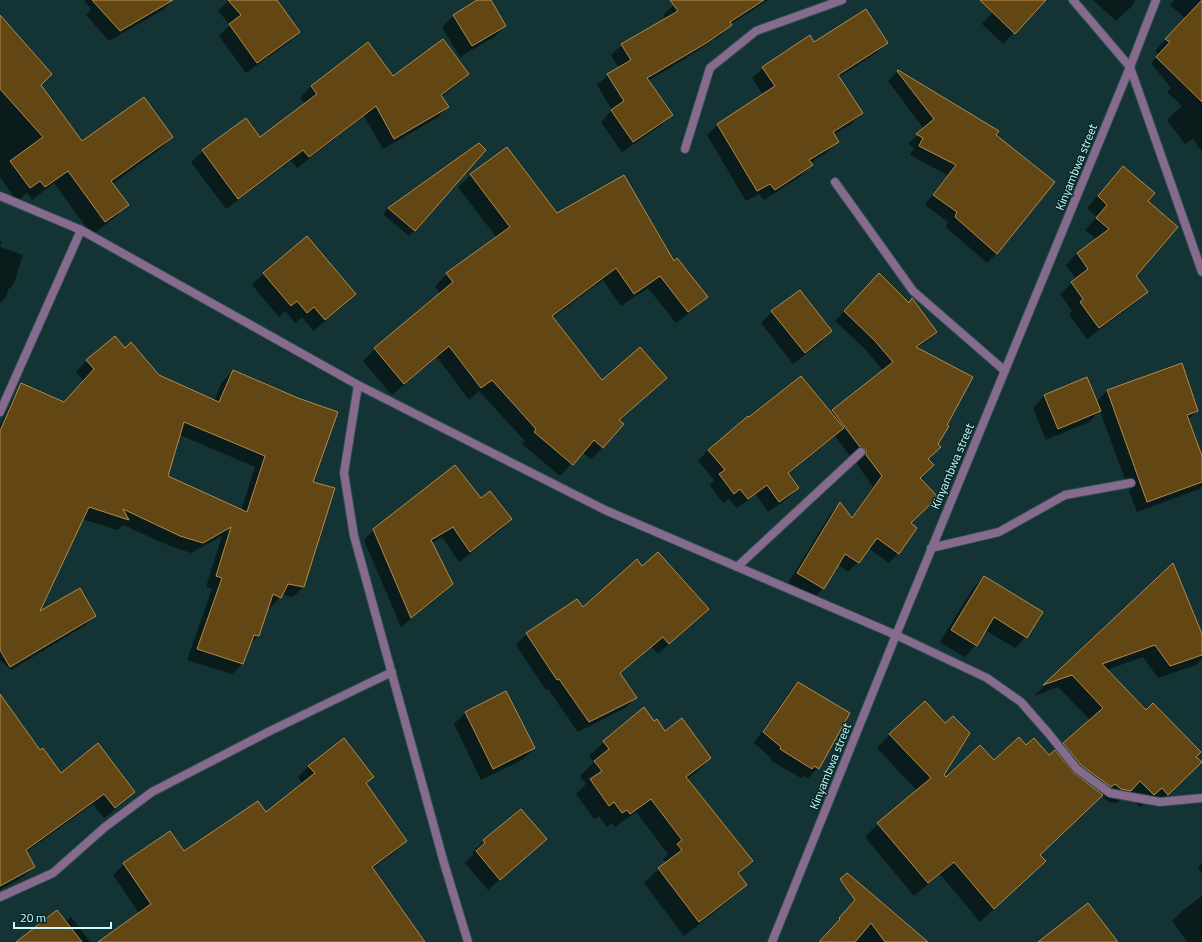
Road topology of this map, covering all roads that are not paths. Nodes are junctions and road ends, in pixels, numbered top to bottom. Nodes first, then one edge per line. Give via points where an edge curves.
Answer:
1 (842, 0) edge
2 (1073, 0) edge
3 (1156, 0) edge
4 (1130, 67) junction
5 (685, 149) dead end
6 (835, 182) dead end
7 (0, 196) edge
8 (81, 230) junction
9 (1202, 272) edge
10 (1005, 371) junction
11 (358, 385) junction
12 (0, 412) edge
13 (861, 452) dead end
14 (1131, 483) dead end
15 (931, 548) junction
16 (737, 567) junction
17 (896, 635) junction
18 (392, 672) junction
19 (1202, 798) edge
20 (0, 897) edge
21 (468, 942) edge
22 (772, 942) edge

1 - 5 street via 756,31 710,68
2 - 4 street
3 - 4 street, Kinyambwa street
4 - 9 street
4 - 10 street, Kinyambwa street
6 - 10 street via 913,291
7 - 8 street
8 - 11 street
8 - 12 street
10 - 15 street, Kinyambwa street
11 - 16 street via 605,510
11 - 18 street via 344,473 354,536
13 - 16 street
14 - 15 street via 1066,495 999,532
15 - 17 street, Kinyambwa street
16 - 17 street
17 - 19 street via 986,678 1021,702 1077,769 1110,793 1160,802
17 - 22 street, Kinyambwa street
18 - 20 street via 152,792 105,827 53,873
18 - 21 street

